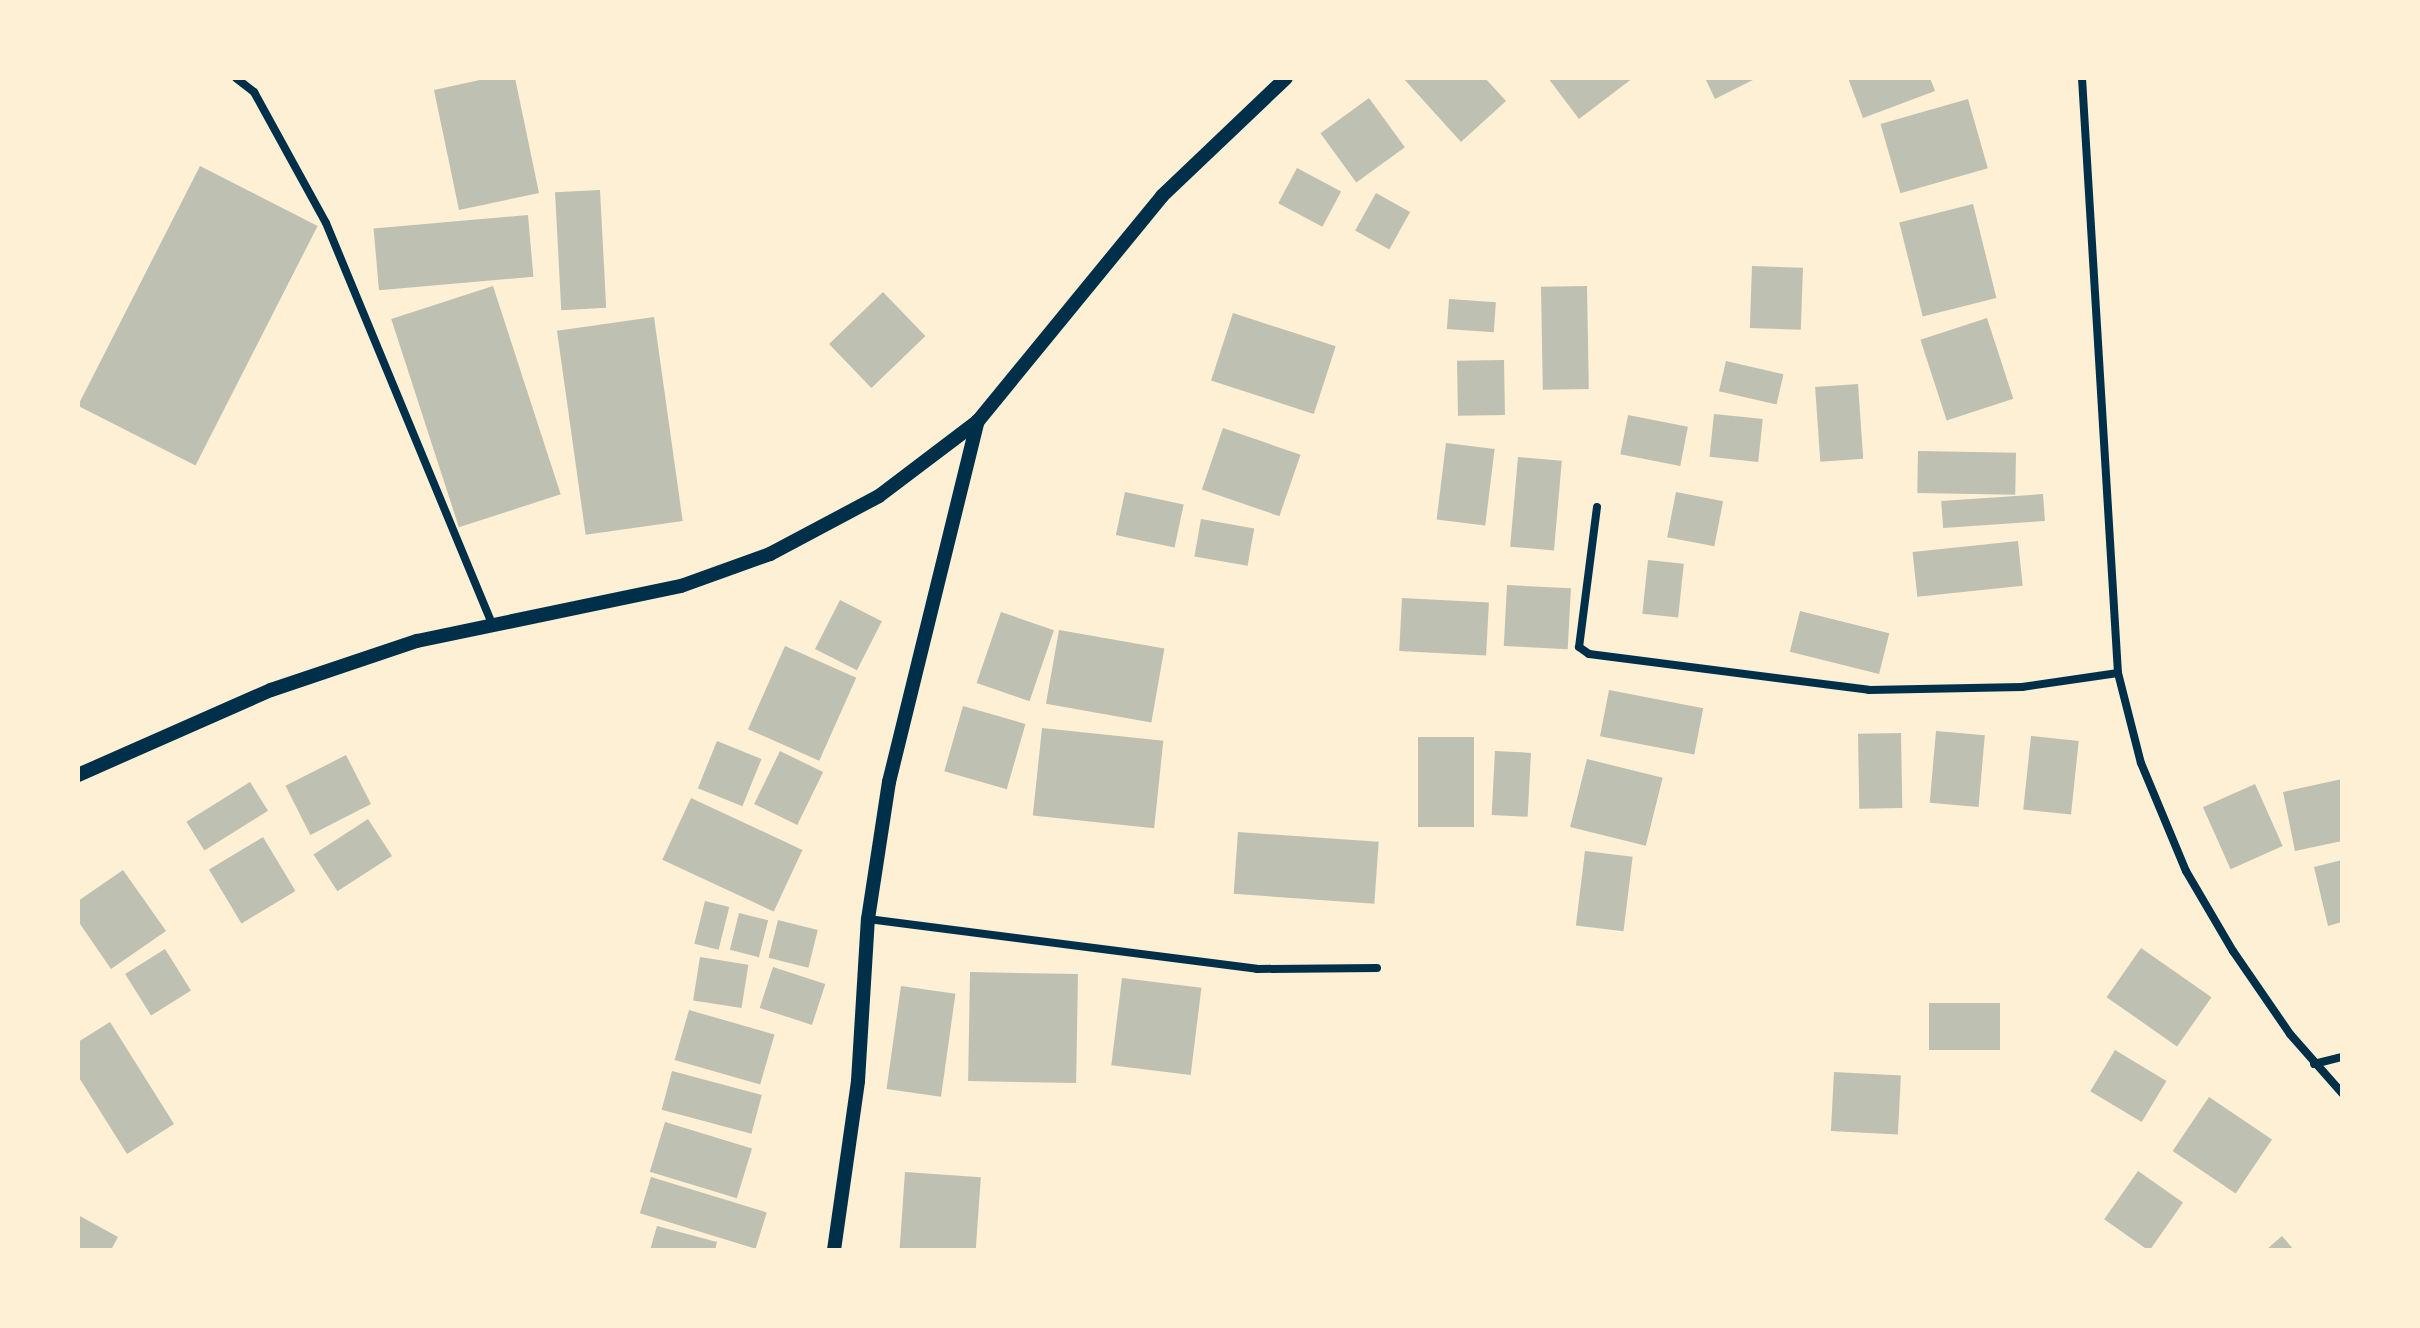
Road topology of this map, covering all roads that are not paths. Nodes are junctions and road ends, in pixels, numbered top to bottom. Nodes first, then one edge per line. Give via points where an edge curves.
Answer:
1 (236, 78) edge
2 (1286, 78) edge
3 (2082, 78) edge
4 (978, 421) junction
5 (1597, 507) dead end
6 (493, 626) junction
7 (2118, 673) junction
8 (78, 775) edge
9 (868, 919) junction
10 (1377, 968) dead end
11 (2342, 1057) edge
12 (2314, 1064) junction
13 (2342, 1093) edge
14 (834, 1250) edge

1 - 6 street via 254,92 326,223 477,575
2 - 4 street via 1162,196
3 - 7 street
4 - 6 street via 879,496 770,554 681,586
4 - 9 street via 889,782
5 - 7 street via 1579,647 1589,654 1869,690 2022,687
6 - 8 street via 417,641 271,690
7 - 12 street via 2141,763 2186,871 2233,951
9 - 10 street via 1257,969
9 - 14 street via 858,1081
11 - 12 street
12 - 13 street

